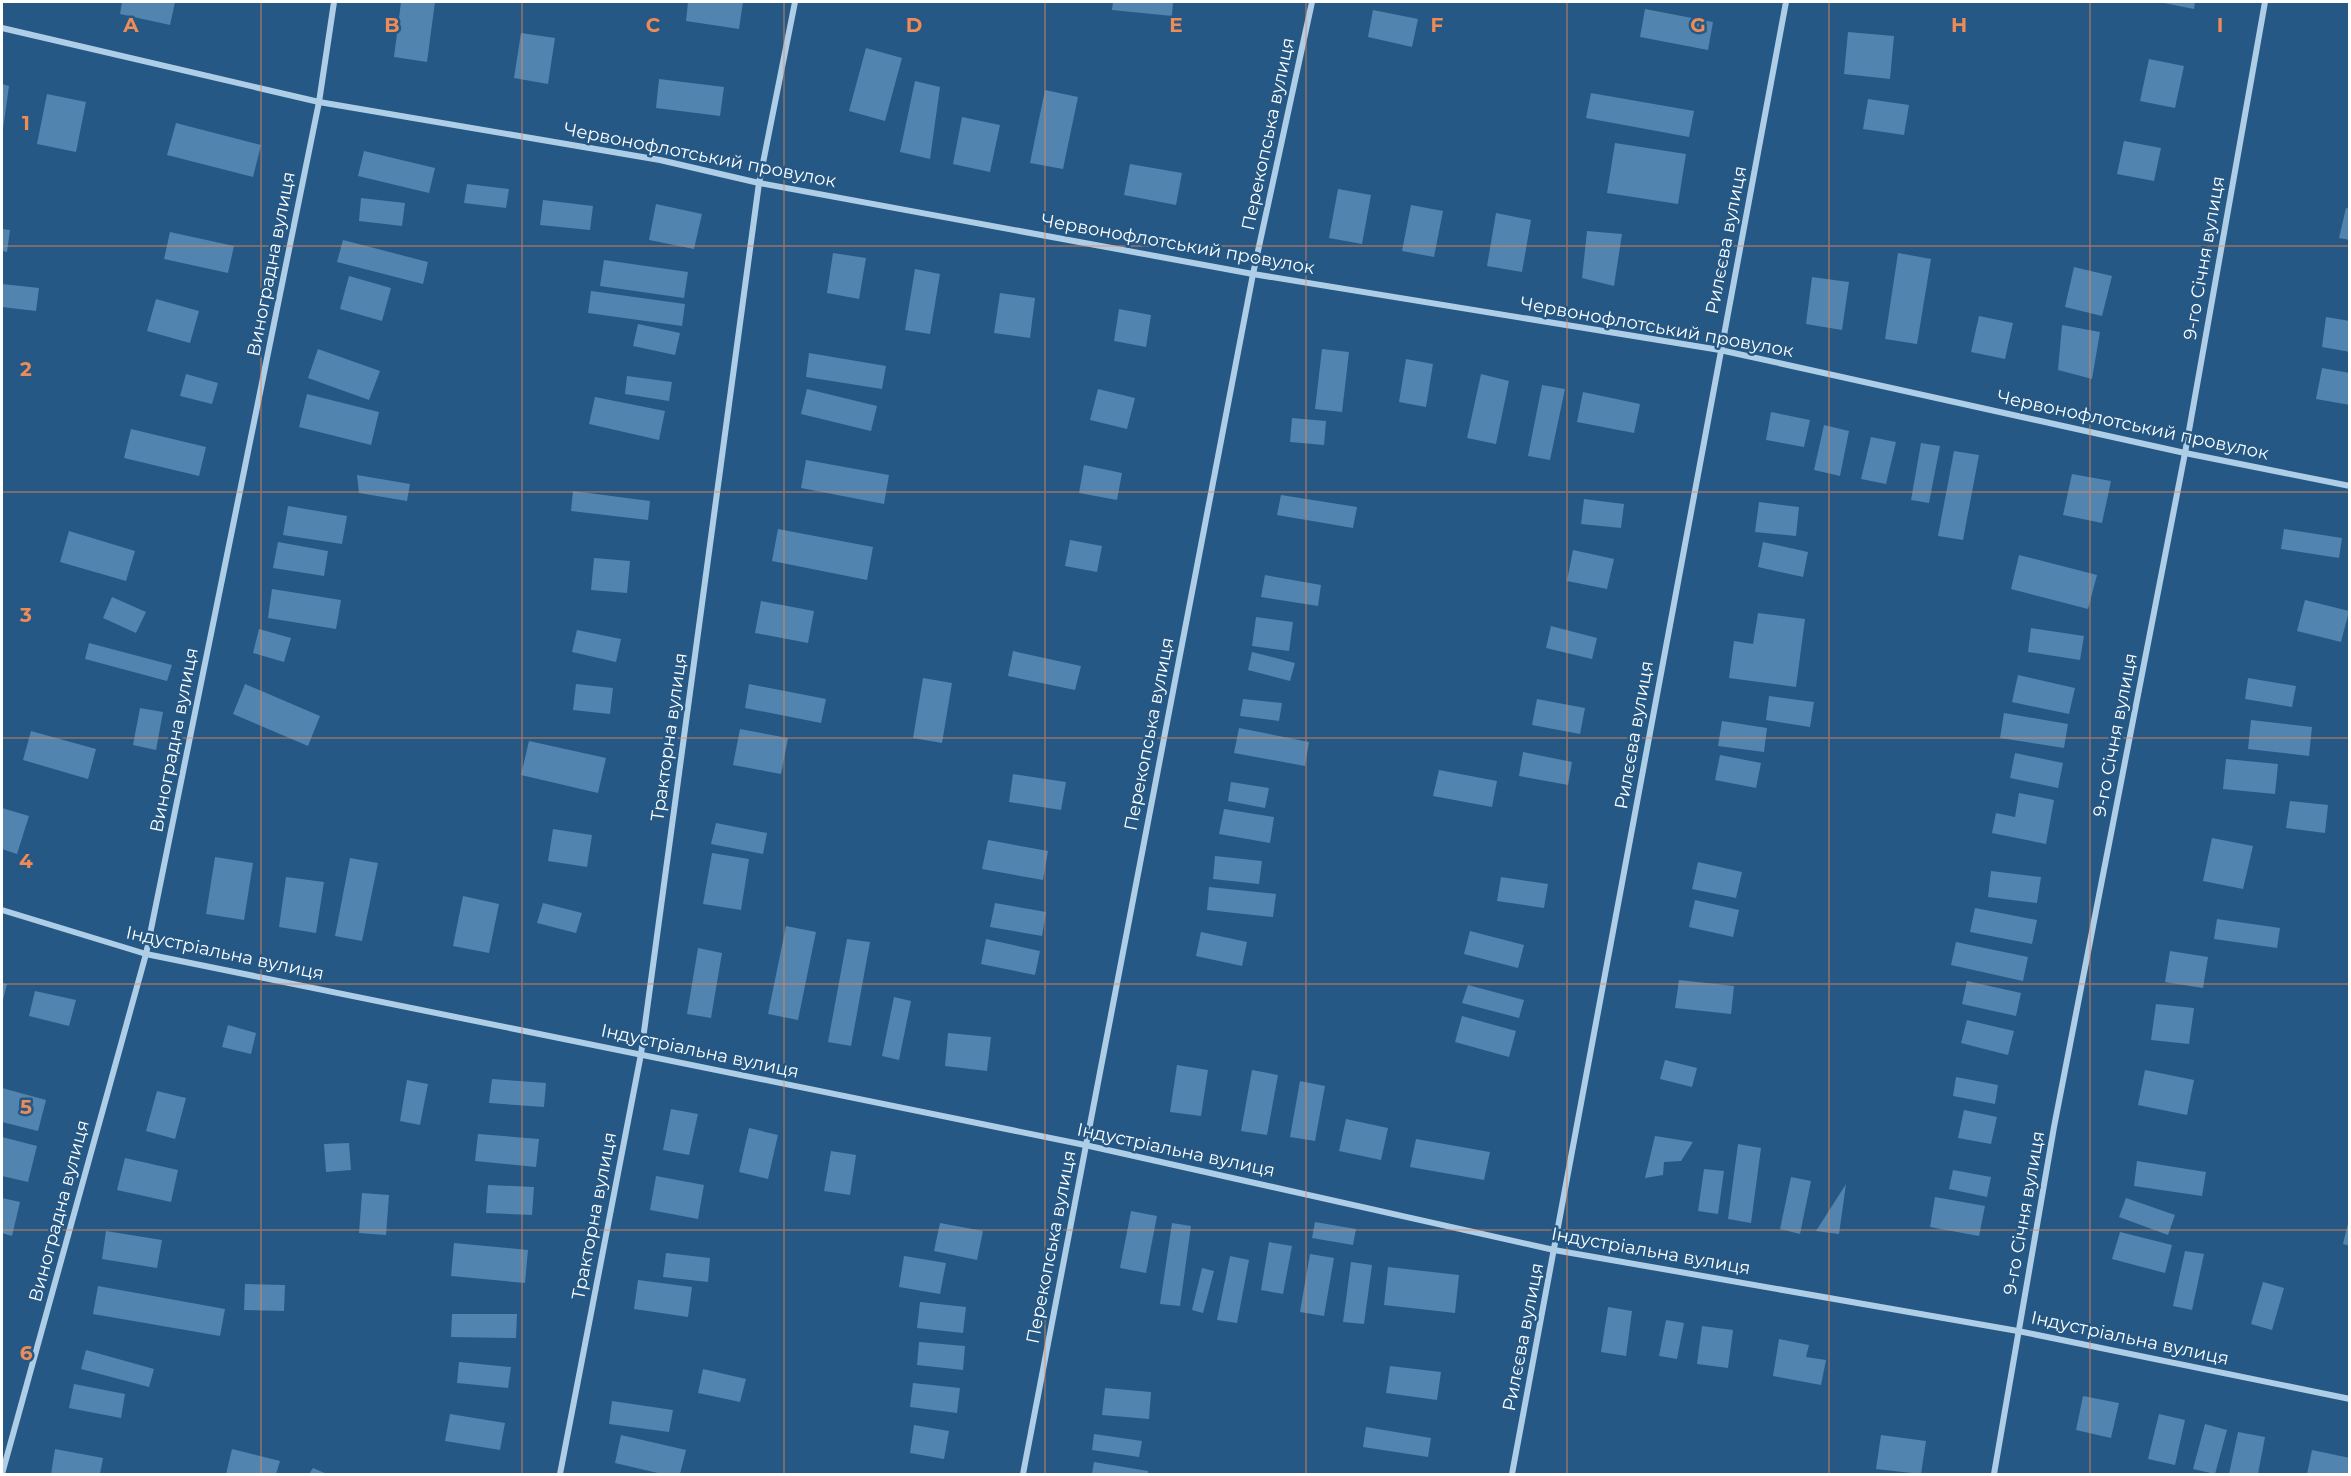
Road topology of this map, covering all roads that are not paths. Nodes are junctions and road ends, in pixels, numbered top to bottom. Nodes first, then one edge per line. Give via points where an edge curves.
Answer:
1 (334, 2) edge
2 (795, 2) edge
3 (1312, 2) edge
4 (1786, 2) edge
5 (2265, 2) edge
6 (2, 28) edge
7 (319, 102) junction
8 (759, 183) junction
9 (1253, 274) junction
10 (1720, 350) junction
11 (2185, 453) junction
12 (2349, 486) edge
13 (2, 910) edge
14 (146, 954) junction
15 (641, 1054) junction
16 (1086, 1145) junction
17 (1554, 1250) junction
18 (2018, 1331) junction
19 (2349, 1398) edge
20 (2, 1474) edge
21 (560, 1474) edge
22 (1023, 1474) edge
23 (1512, 1474) edge
24 (1994, 1474) edge

1 - 7 street, Виноградна вулиця
2 - 8 street, Тракторна вулиця
3 - 9 street, Перекопська вулиця
4 - 10 street, Рилєєва вулиця
5 - 11 street, 9-го Січня вулиця
6 - 7 street, Червонофлотський провулок
7 - 8 street, Червонофлотський провулок via 660,160
7 - 14 street, Виноградна вулиця
8 - 9 street, Червонофлотський провулок
8 - 15 street, Тракторна вулиця
9 - 10 street, Червонофлотський провулок
9 - 16 street, Перекопська вулиця
10 - 11 street, Червонофлотський провулок
10 - 17 street, Рилєєва вулиця
11 - 12 street, Червонофлотський провулок
11 - 18 street, 9-го Січня вулиця
13 - 14 street, Індустріальна вулиця
14 - 15 street, Індустріальна вулиця
14 - 20 street, Виноградна вулиця
15 - 16 street, Індустріальна вулиця
15 - 21 street, Тракторна вулиця
16 - 17 street, Індустріальна вулиця
16 - 22 street, Перекопська вулиця
17 - 18 street, Індустріальна вулиця
17 - 23 street, Рилєєва вулиця
18 - 19 street, Індустріальна вулиця
18 - 24 street, 9-го Січня вулиця

